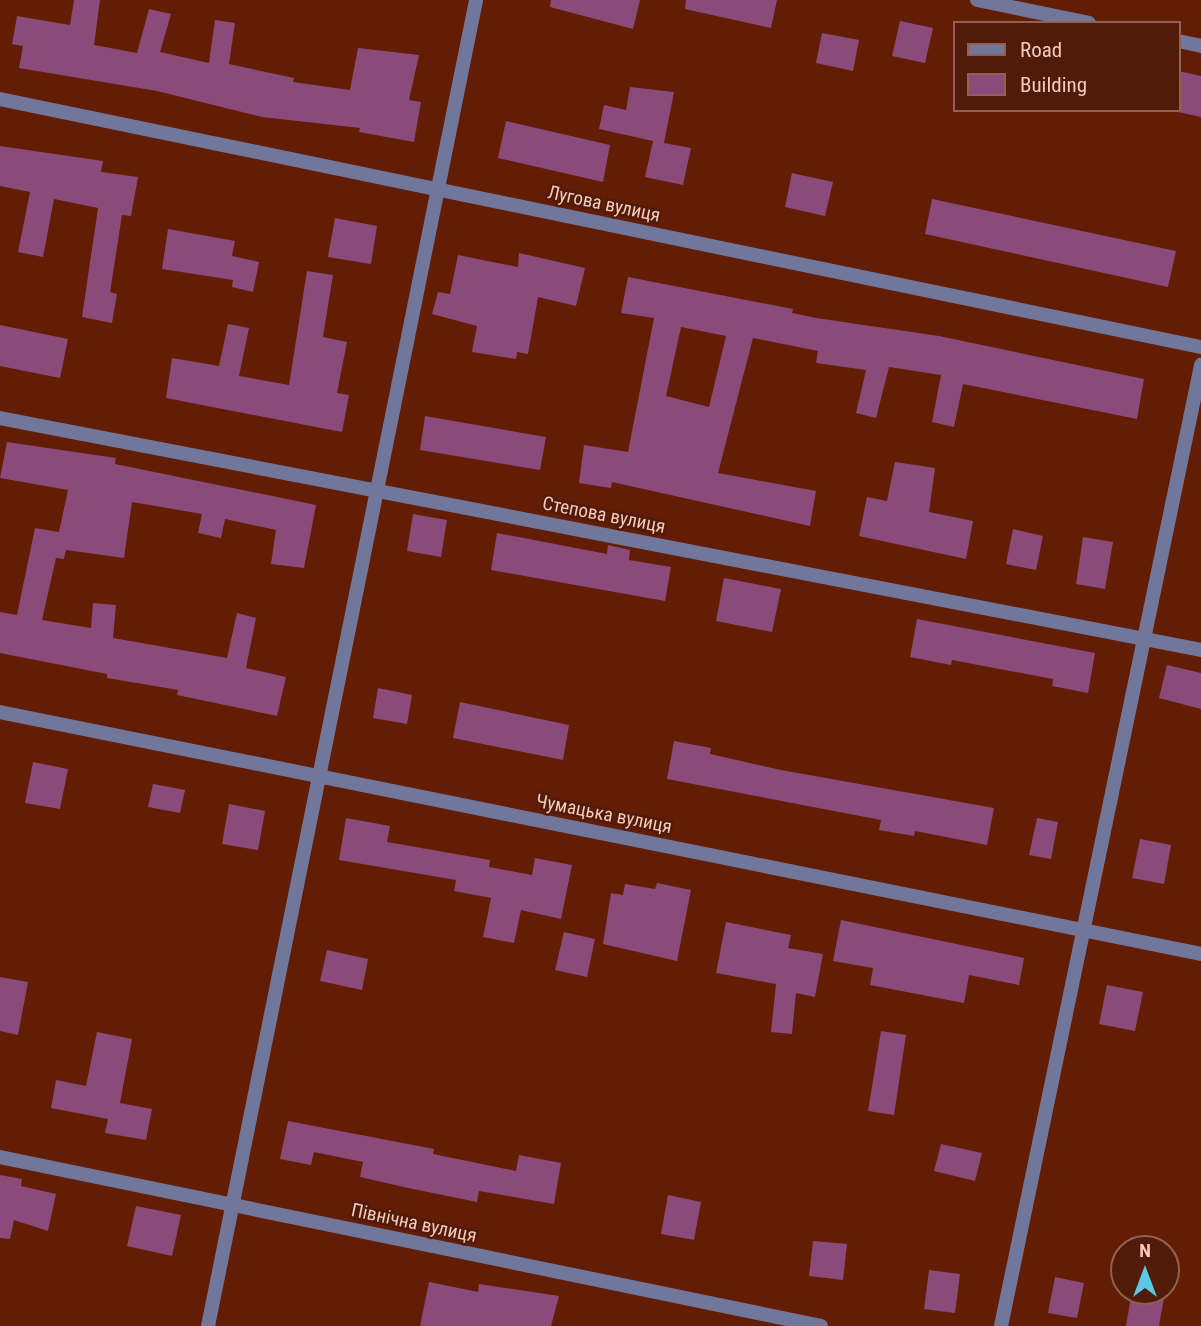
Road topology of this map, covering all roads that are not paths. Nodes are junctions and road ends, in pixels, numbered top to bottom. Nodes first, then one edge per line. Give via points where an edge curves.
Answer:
1 (476, 0) edge
2 (978, 0) edge
3 (1079, 21) edge
4 (1180, 41) edge
5 (1201, 46) edge
6 (0, 99) edge
7 (438, 189) junction
8 (1201, 347) edge
9 (1201, 365) edge
10 (0, 418) edge
11 (377, 491) junction
12 (1144, 639) junction
13 (1201, 650) edge
14 (0, 712) edge
15 (319, 776) junction
16 (1083, 930) junction
17 (1201, 954) edge
18 (0, 1157) edge
19 (232, 1205) junction
20 (208, 1326) edge
21 (821, 1326) edge
22 (1000, 1326) edge

1 - 7 street
2 - 3 street
4 - 5 street
6 - 7 street, Лугова вулиця
7 - 8 street, Лугова вулиця
7 - 11 street
9 - 12 street
10 - 11 street, Степова вулиця
11 - 12 street, Степова вулиця
11 - 15 street
12 - 13 street, Степова вулиця
12 - 16 street
14 - 15 street, Чумацька вулиця
15 - 16 street, Чумацька вулиця
15 - 19 street
16 - 17 street, Чумацька вулиця
16 - 22 street
18 - 19 street, Північна вулиця
19 - 20 street
19 - 21 street, Північна вулиця

